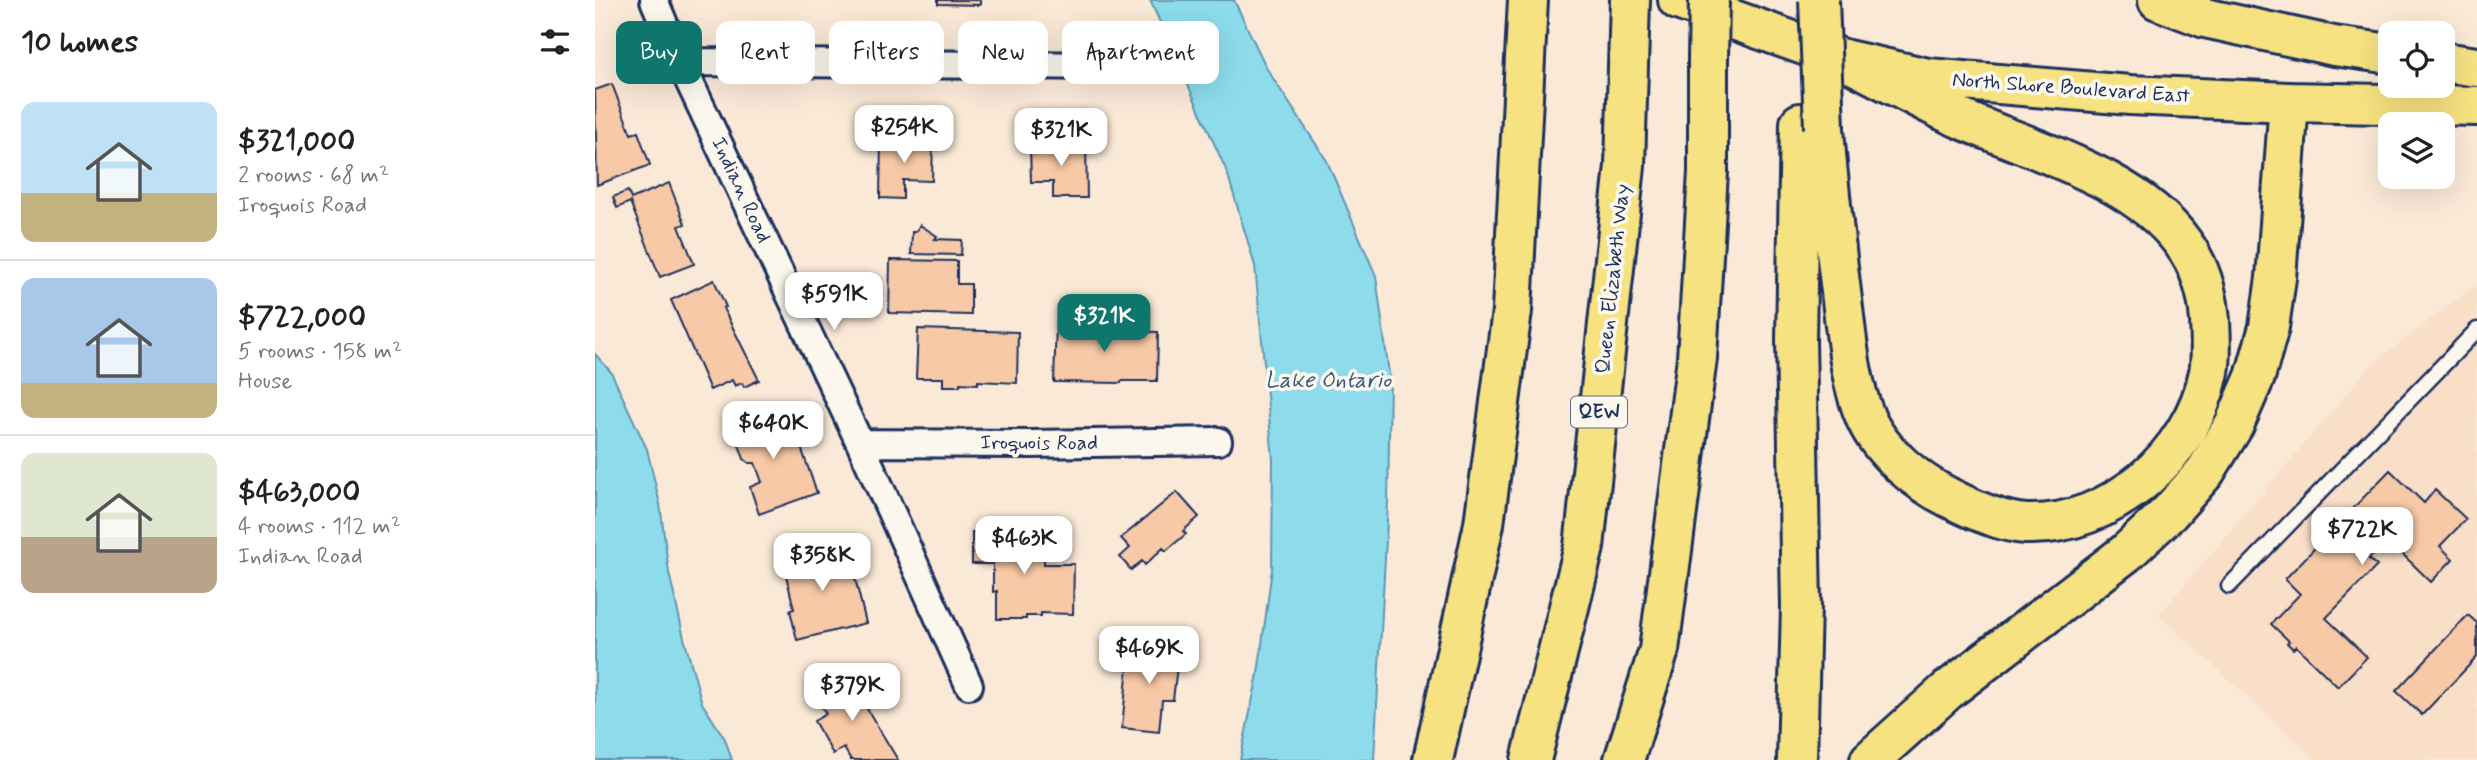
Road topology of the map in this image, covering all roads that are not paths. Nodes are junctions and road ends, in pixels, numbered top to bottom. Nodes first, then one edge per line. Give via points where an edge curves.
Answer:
1 (654, 0) edge
2 (1630, 0) edge
3 (1678, 0) edge
4 (1709, 0) edge
5 (1802, 0) edge
6 (1819, 0) edge
7 (2158, 0) edge
8 (1527, 16) edge
9 (663, 21) edge
10 (2378, 52) edge
11 (1843, 59) junction
12 (702, 62) edge
13 (2455, 64) edge
14 (1062, 66) edge
15 (2477, 67) edge
16 (690, 84) edge
17 (2288, 102) junction
18 (2477, 106) edge
19 (1812, 125) junction
20 (2477, 330) edge
21 (1218, 441) dead end
22 (860, 443) junction
23 (2229, 586) dead end
24 (969, 685) dead end
25 (1433, 760) edge
26 (1531, 760) edge
27 (1623, 760) edge
28 (1797, 760) edge
29 (1870, 760) edge

1 - 9 street, Indian Road
2 - 26 main road, Queen Elizabeth Way / QEW via 1625,166 1584,547
3 - 11 main road, North Shore Boulevard East
4 - 27 main road, bridge via 1708,172 1697,358 1660,650
5 - 19 main road
6 - 19 main road, bridge
7 - 10 main road via 2205,18
8 - 25 main road via 1511,311 1488,498
11 - 17 main road, North Shore Boulevard East via 1928,78 2130,95
11 - 19 main road via 1957,116 2119,187 2160,218 2183,243 2201,274 2209,307 2209,373 2182,437 2159,465 2108,505 2066,520 2025,524 1952,500 1923,484 1898,460 1866,419 1851,367 1828,188
12 - 14 street
13 - 15 main road
16 - 22 street, Indian Road
17 - 18 main road, North Shore Boulevard East
17 - 29 main road via 2269,327 2255,377 2205,472 2126,553 1948,691
19 - 28 main road via 1796,353 1801,606
20 - 23 lane
21 - 22 street, Iroquois Road
22 - 24 street, Indian Road

